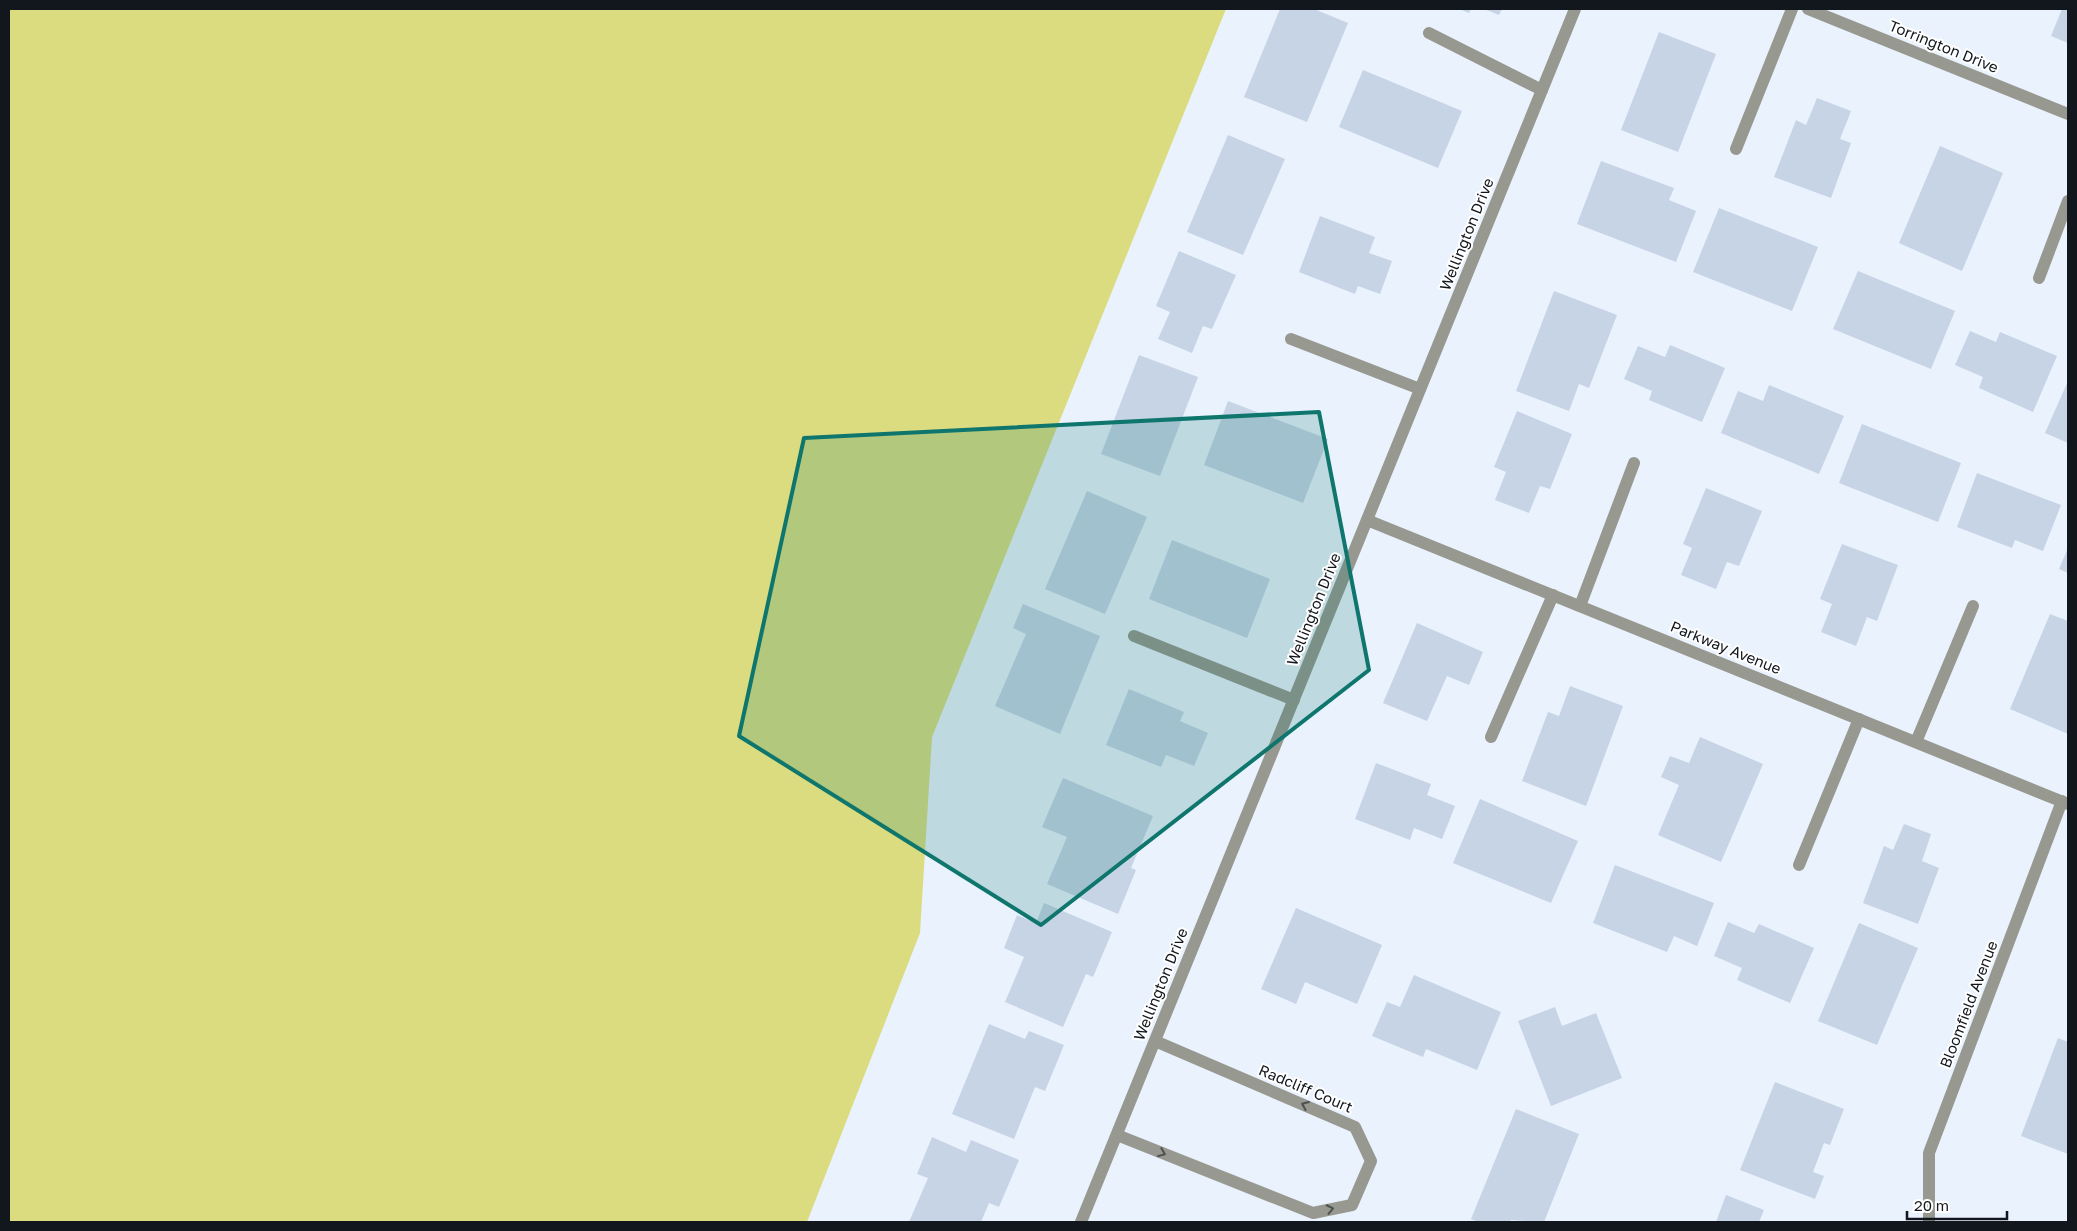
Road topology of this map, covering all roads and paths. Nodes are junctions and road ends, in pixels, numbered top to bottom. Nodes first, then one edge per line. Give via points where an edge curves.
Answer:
1 (1575, 9) edge
2 (1792, 9) edge
3 (1814, 10) edge
4 (1429, 33) dead end
5 (1542, 90) junction
6 (2068, 114) edge
7 (1736, 149) dead end
8 (2068, 201) edge
9 (2039, 278) dead end
10 (1291, 339) dead end
11 (1420, 389) junction
12 (1634, 463) dead end
13 (1367, 520) junction
14 (1552, 595) junction
15 (1580, 606) junction
16 (1973, 606) dead end
17 (1134, 636) dead end
18 (1294, 700) junction
19 (1859, 719) junction
20 (1491, 737) dead end
21 (1916, 742) junction
22 (2065, 802) edge
23 (1799, 865) dead end
24 (1155, 1041) junction
25 (1117, 1135) junction
26 (1081, 1222) edge
27 (1929, 1222) edge

1 - 5 street, Wellington Drive
2 - 7 street
3 - 6 street, Torrington Drive
4 - 5 street
5 - 11 street, Wellington Drive
8 - 9 street
10 - 11 street
11 - 13 street, Wellington Drive
12 - 15 street
13 - 14 street, Parkway Avenue
13 - 18 street, Wellington Drive
14 - 15 street, Parkway Avenue
14 - 20 street
15 - 19 street, Parkway Avenue
16 - 21 street
17 - 18 street
18 - 24 street, Wellington Drive
19 - 21 street, Parkway Avenue
19 - 23 street
21 - 22 street, Parkway Avenue
22 - 27 street, Bloomfield Avenue via 1929,1153
24 - 25 street, Wellington Drive
25 -> 24 street, Radcliff Court via 1313,1213 1352,1205 1372,1161 1355,1127
25 - 26 street, Wellington Drive

